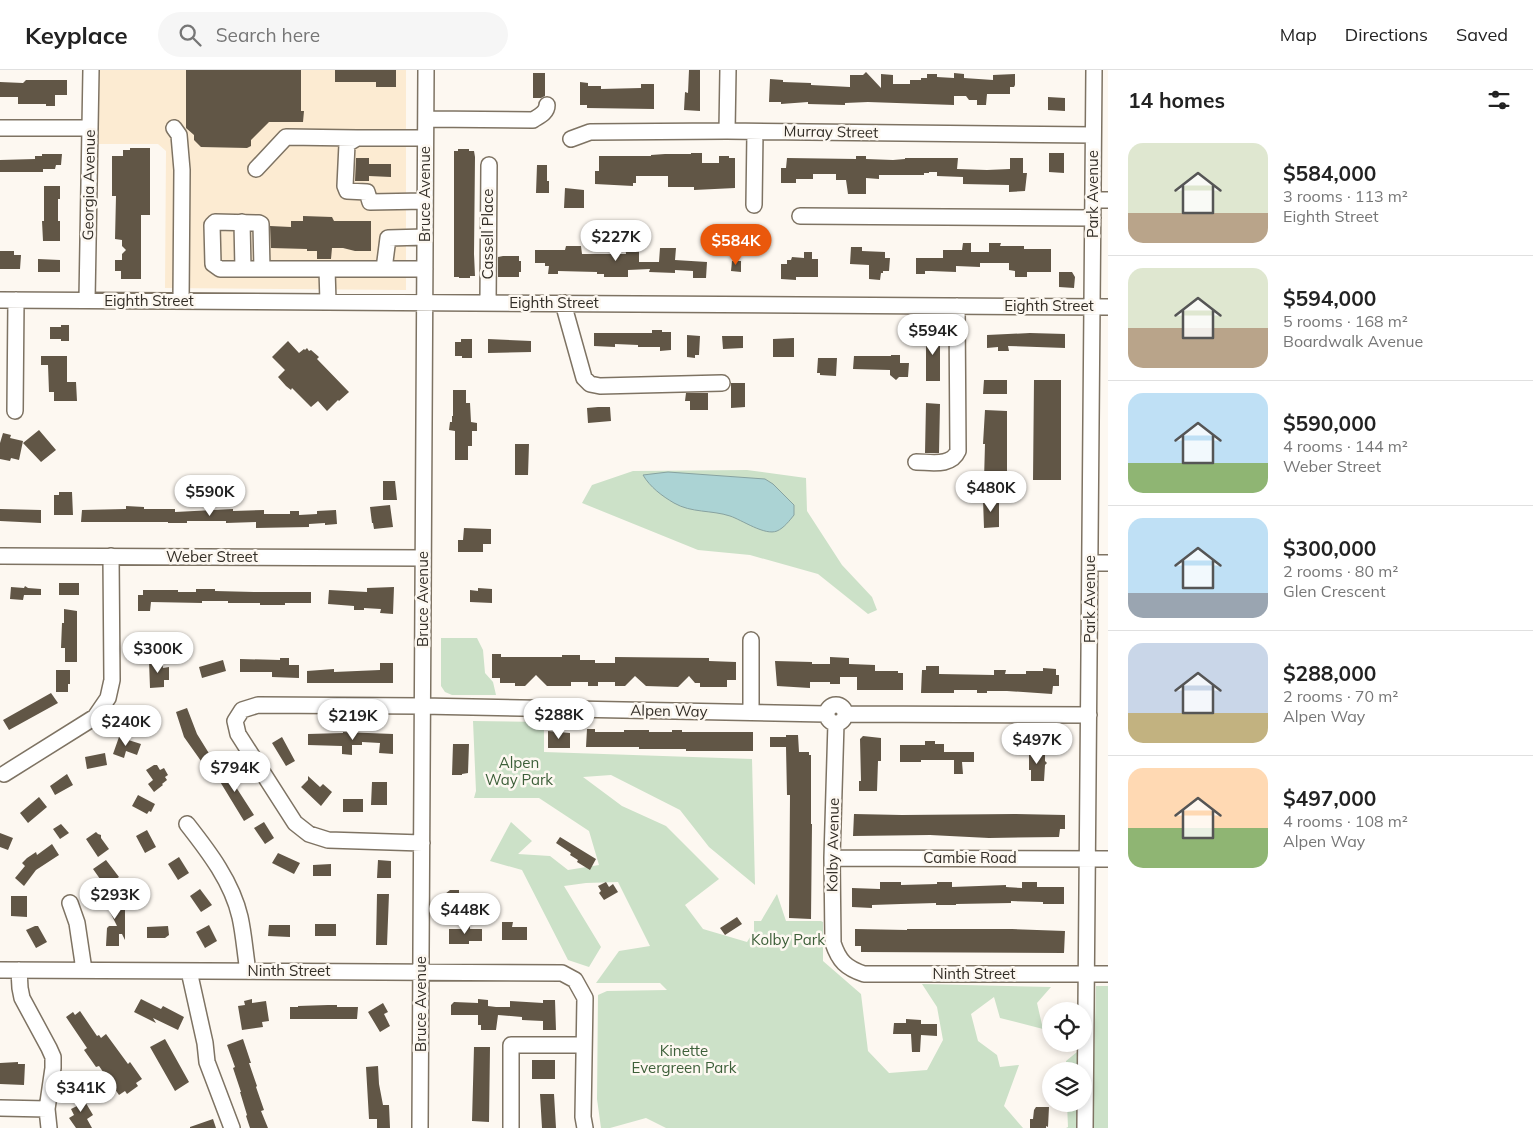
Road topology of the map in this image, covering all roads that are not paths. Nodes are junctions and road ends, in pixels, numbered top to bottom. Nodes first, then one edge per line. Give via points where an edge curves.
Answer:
1 (91, 70) edge
2 (426, 70) edge
3 (728, 70) edge
4 (1094, 70) edge
5 (546, 104) dead end
6 (426, 119) junction
7 (0, 128) edge
8 (90, 128) junction
9 (174, 128) dead end
10 (727, 131) junction
11 (755, 132) junction
12 (1093, 135) junction
13 (357, 138) junction
14 (426, 138) junction
15 (571, 139) dead end
16 (489, 165) dead end
17 (256, 169) dead end
18 (1100, 200) edge
19 (425, 201) junction
20 (754, 204) dead end
21 (800, 216) dead end
22 (1093, 218) junction
23 (242, 222) junction
24 (425, 237) junction
25 (243, 269) junction
26 (262, 269) junction
27 (327, 269) junction
28 (425, 269) junction
29 (384, 270) junction
30 (0, 300) edge
31 (16, 300) junction
32 (87, 300) junction
33 (181, 301) junction
34 (328, 302) junction
35 (425, 302) junction
36 (488, 303) junction
37 (563, 303) junction
38 (957, 306) junction
39 (1092, 307) junction
40 (1108, 307) edge
41 (722, 383) dead end
42 (15, 411) dead end
43 (916, 462) dead end
44 (0, 556) edge
45 (111, 556) junction
46 (423, 558) junction
47 (1090, 563) junction
48 (1108, 563) edge
49 (751, 640) dead end
50 (422, 706) junction
51 (751, 712) junction
52 (1089, 715) junction
53 (836, 717) junction
54 (4, 774) dead end
55 (187, 824) dead end
56 (422, 843) junction
57 (832, 858) junction
58 (1088, 859) junction
59 (1108, 859) edge
60 (70, 903) dead end
61 (844, 963) joint
62 (0, 970) edge
63 (19, 970) junction
64 (84, 970) junction
65 (189, 971) junction
66 (248, 971) junction
67 (421, 972) junction
68 (1087, 974) junction
69 (1108, 974) edge
70 (584, 1045) junction
71 (0, 1108) edge
72 (47, 1109) junction
73 (48, 1128) edge
74 (232, 1128) edge
75 (420, 1128) edge
76 (511, 1128) edge
77 (585, 1128) edge
78 (1085, 1128) edge

1 - 8 street, Georgia Avenue
2 - 6 street, Bruce Avenue
3 - 10 street
4 - 12 street, Park Avenue
5 - 6 street via 543,114 532,120
6 - 14 street, Bruce Avenue
7 - 8 street
8 - 32 street, Georgia Avenue
9 - 33 street via 180,135 182,170
10 - 11 street, Murray Street
10 - 15 street, Murray Street via 590,132
11 - 12 street, Murray Street
11 - 20 street
12 - 18 street, Park Avenue
13 - 14 street
13 - 17 street via 286,137
13 - 19 street via 347,144 347,191 367,192 370,202
14 - 19 street, Bruce Avenue
16 - 36 street, Cassell Place
18 - 22 street, Park Avenue
19 - 24 street, Bruce Avenue
21 - 22 street
22 - 39 street, Park Avenue
23 - 25 street
23 - 25 street via 215,222 212,225 214,264 220,269
23 - 26 street via 261,224
24 - 28 street, Bruce Avenue
24 - 29 street via 388,238
25 - 26 street
26 - 27 street
27 - 29 street
27 - 34 street
28 - 29 street
28 - 35 street, Bruce Avenue
30 - 31 street, Eighth Street
31 - 32 street, Eighth Street
31 - 42 street
32 - 33 street, Eighth Street
33 - 34 street, Eighth Street
34 - 35 street, Eighth Street
35 - 36 street, Eighth Street
35 - 46 street, Bruce Avenue
36 - 37 street, Eighth Street
37 - 38 street, Eighth Street
37 - 41 street via 584,378 590,384
38 - 39 street, Eighth Street
38 - 43 street via 958,451 948,462
39 - 40 street, Eighth Street
39 - 47 street, Park Avenue
44 - 45 street, Weber Street
45 - 46 street, Weber Street
45 - 54 street via 112,680 108,698 95,718
46 - 50 street, Bruce Avenue
47 - 48 street
47 - 52 street, Park Avenue
49 - 51 street
50 - 51 street, Alpen Way
50 - 56 street, Bruce Avenue
50 - 56 street, Alpen Way via 258,706 242,710 235,721 238,734 290,816 309,834 328,840
51 - 53 street, Alpen Way
52 - 53 street, Alpen Way
52 - 58 street, Park Avenue
53 - 57 street, Kolby Avenue
55 - 66 street via 227,883 240,916
56 - 67 street, Bruce Avenue
57 - 58 street, Cambie Road
57 - 61 street, Kolby Avenue via 833,942
58 - 59 street, Cambie Road
58 - 68 street, Park Avenue
60 - 64 street via 77,923
61 - 68 street, Ninth Street via 864,974
62 - 63 street, Ninth Street
63 - 64 street, Ninth Street
63 - 72 street via 22,998 53,1057
64 - 65 street, Ninth Street
65 - 66 street, Ninth Street
65 - 74 street via 207,1062
66 - 67 street, Ninth Street
67 - 70 street, Ninth Street via 562,972 575,980 585,998
67 - 75 street, Bruce Avenue
68 - 69 street, Ninth Street
68 - 78 street, Park Avenue
70 - 76 street via 511,1045
70 - 77 street via 582,1117
71 - 72 street
72 - 73 street

